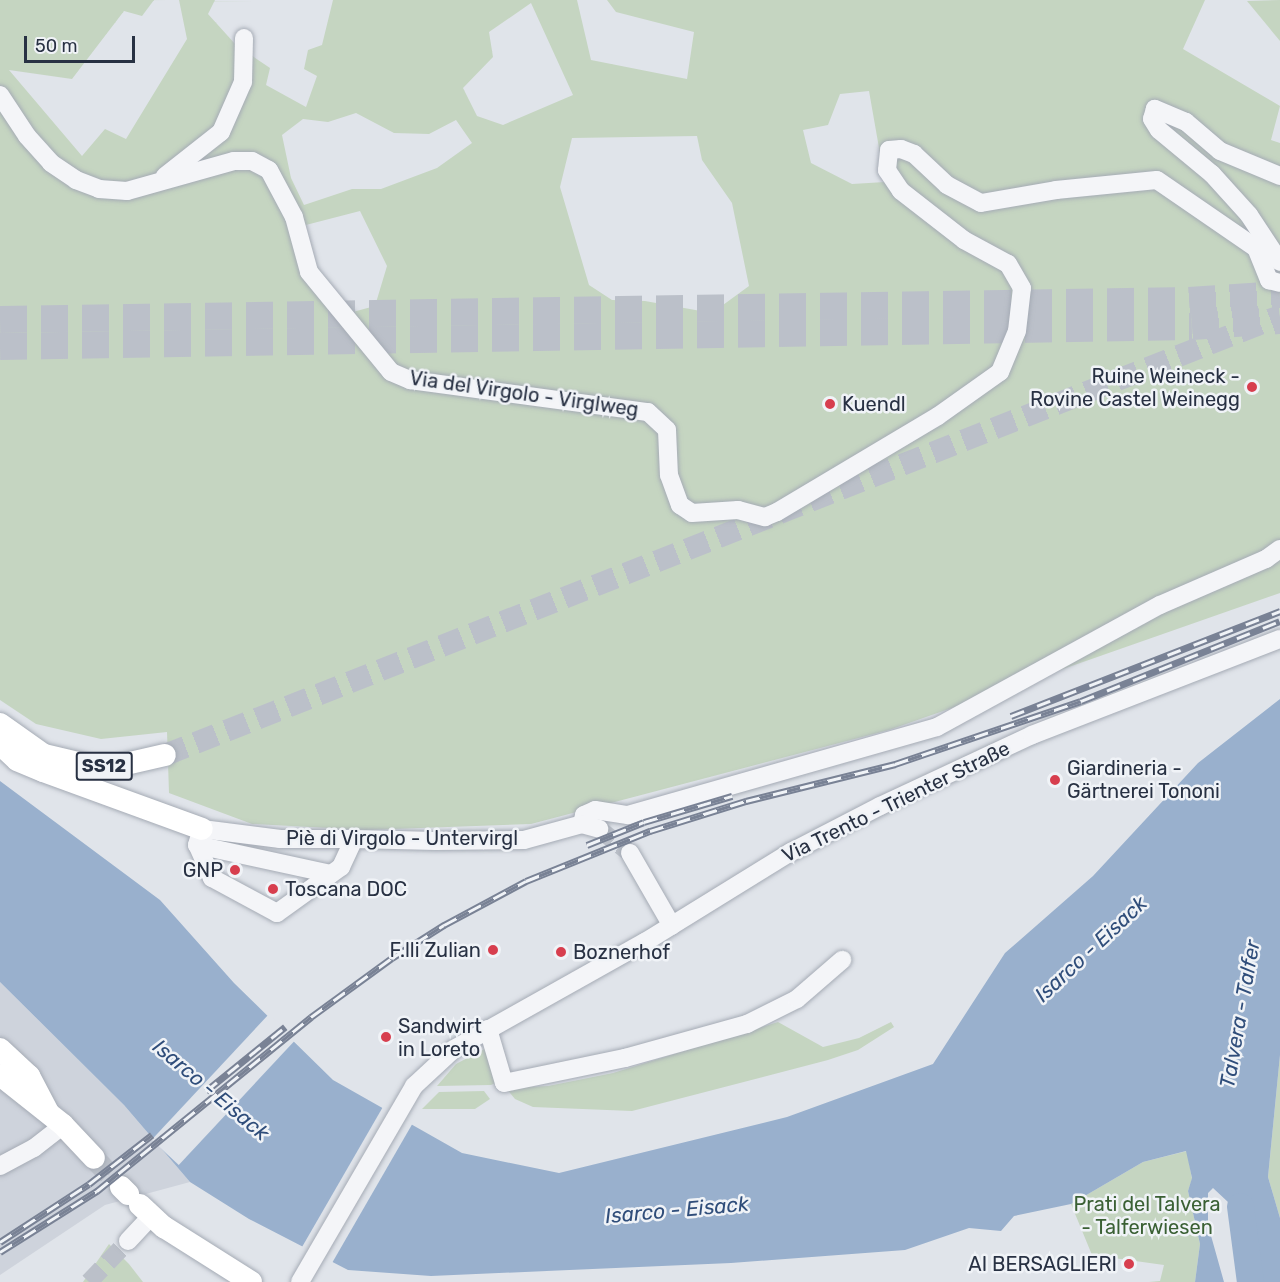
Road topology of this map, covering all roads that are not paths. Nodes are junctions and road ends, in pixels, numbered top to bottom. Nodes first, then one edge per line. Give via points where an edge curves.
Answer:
1 (244, 38) dead end
2 (0, 94) edge
3 (1280, 176) edge
4 (162, 180) junction
5 (1280, 262) edge
6 (1280, 283) edge
7 (1280, 549) edge
8 (1280, 639) edge
9 (0, 724) edge
10 (0, 744) edge
11 (44, 755) junction
12 (165, 755) tunnel mouth
13 (200, 837) junction
14 (354, 839) junction
15 (630, 853) tunnel mouth
16 (331, 874) junction
17 (672, 926) junction
18 (842, 960) dead end
19 (488, 1029) junction
20 (0, 1049) edge
21 (0, 1062) edge
22 (0, 1075) edge
23 (52, 1113) junction
24 (94, 1158) tunnel mouth
25 (0, 1166) edge
26 (135, 1201) joint
27 (128, 1241) tunnel mouth
28 (251, 1282) edge
29 (300, 1282) edge

1 - 4 street via 243,82 221,132
2 - 4 street, Via del Virgolo - Virglweg via 51,163 76,180 99,189 127,191
3 - 5 street via 1220,151 1186,122 1155,109 1152,119 1159,130 1212,174 1249,215
4 - 6 street, Via del Virgolo - Virglweg via 234,161 252,161 269,170 294,217 309,272 391,372 410,380 648,412 668,430 669,475 680,505 692,513 738,510 765,517 777,512 938,416 1000,372 1017,331 1022,288 1008,264 964,240 901,191 887,170 889,150 901,148 914,153 947,185 981,203 1056,190 1157,180 1256,248 1269,280
7 - 14 street, Piè di Virgolo - Untervirgl via 1266,559 1160,605 937,727 628,815 595,810 584,815 591,827 524,840
8 - 17 street, Via Trento - Trienter Straße via 971,762 791,852
9 - 11 main road, SS12
10 - 11 main road, SS12
10 - 13 main road via 17,760
11 - 12 main road, SS12 via 91,766 117,766
13 - 14 street, Piè di Virgolo - Untervirgl
13 - 16 street
13 - 16 street via 212,878 277,913
14 - 16 street via 341,867
15 - 17 street
17 - 19 street, Via Trento - Trienter Straße
18 - 19 street via 797,999 773,1013 625,1058 504,1083
19 - 29 street, Via Trento - Trienter Straße via 454,1049 410,1093
20 - 23 main road via 29,1076
21 - 23 street
22 - 23 main road via 33,1105
23 - 24 main road
23 - 25 street via 34,1148
26 - 27 street
26 - 28 main road

